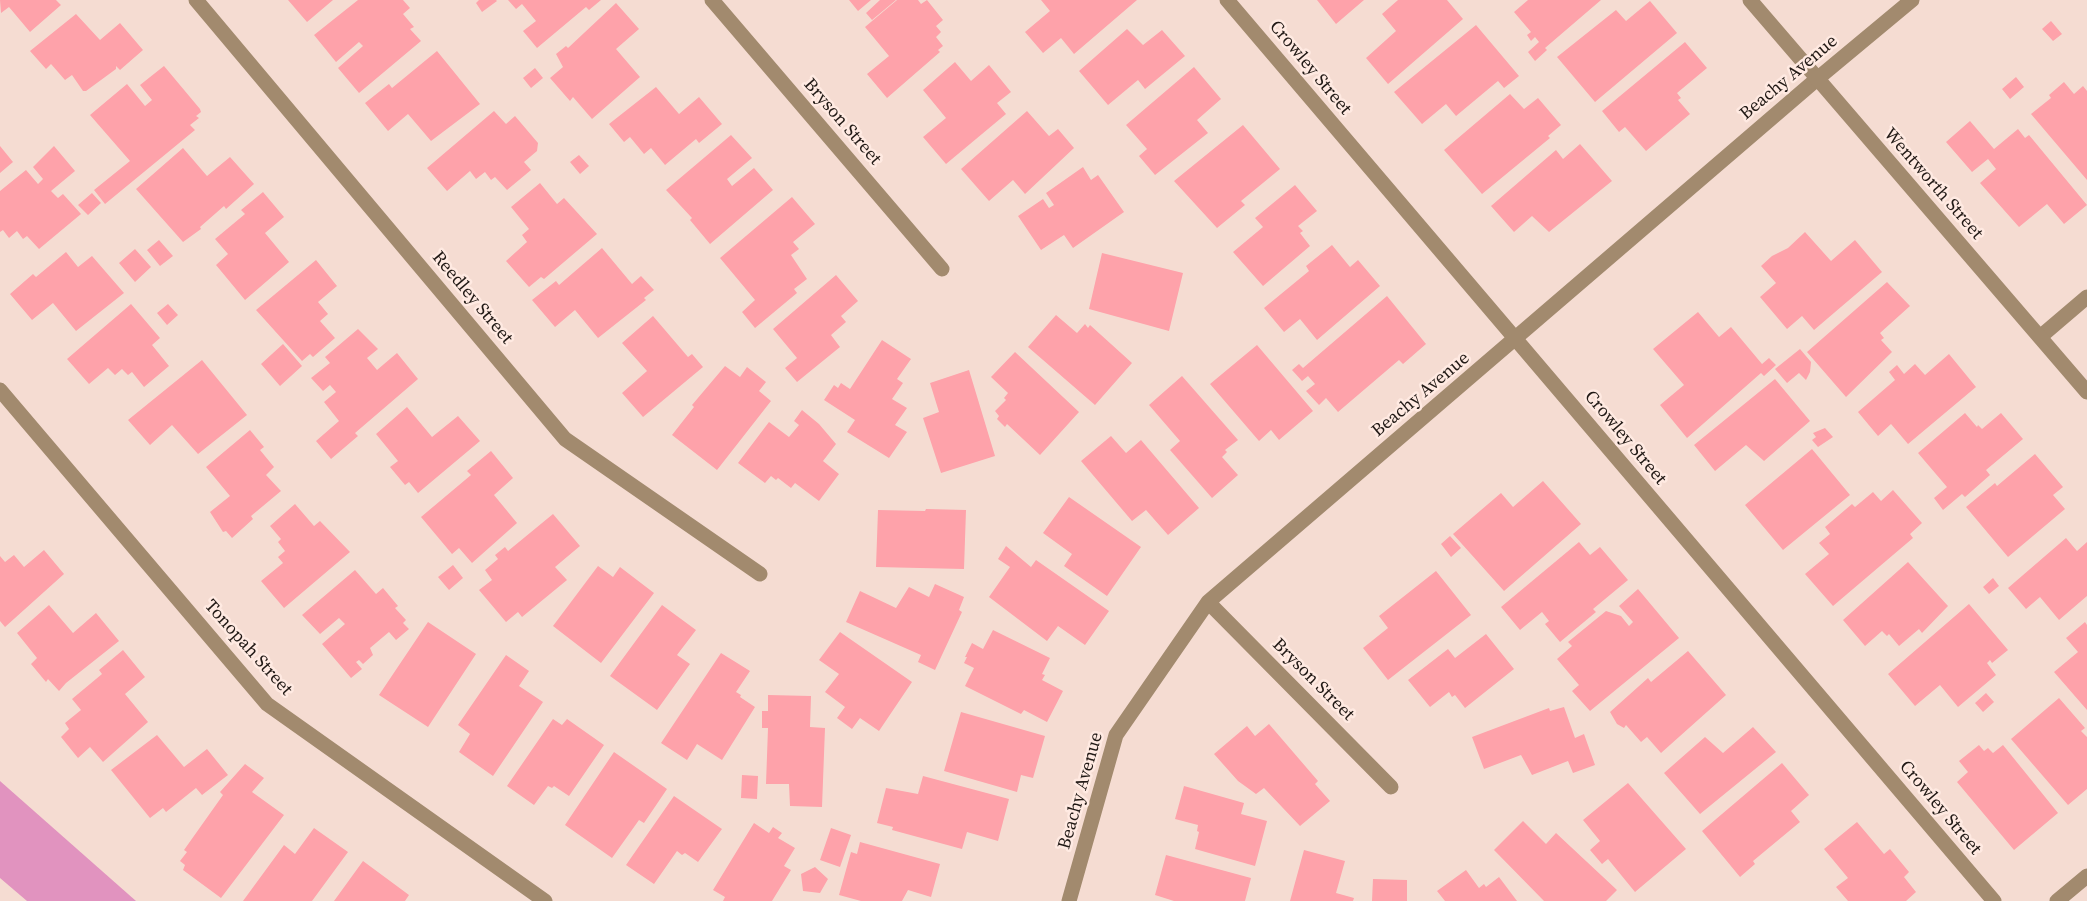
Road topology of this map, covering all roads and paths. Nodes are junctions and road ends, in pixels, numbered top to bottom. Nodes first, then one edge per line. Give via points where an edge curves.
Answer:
1 (196, 0) edge
2 (712, 0) edge
3 (1227, 0) edge
4 (1750, 0) edge
5 (1912, 0) edge
6 (1817, 79) junction
7 (942, 269) dead end
8 (2087, 297) edge
9 (2040, 337) junction
10 (1516, 340) junction
11 (0, 390) edge
12 (2087, 392) edge
13 (760, 574) dead end
14 (1208, 602) junction
15 (1391, 787) dead end
16 (2087, 876) edge
17 (545, 901) edge
18 (1069, 901) edge
19 (1994, 901) edge
20 (2057, 901) edge

1 - 13 street, Reedley Street via 565,439
2 - 7 street, Bryson Street
3 - 10 street, Crowley Street
4 - 6 street, Wentworth Street
5 - 6 street, Beachy Avenue
6 - 9 street, Wentworth Street
6 - 10 street, Beachy Avenue
8 - 9 street
9 - 12 street, Wentworth Street
10 - 14 street, Beachy Avenue
10 - 19 street, Crowley Street
11 - 17 street, Tonopah Street via 267,704
14 - 15 street, Bryson Street
14 - 18 street, Beachy Avenue via 1116,735
16 - 20 street

